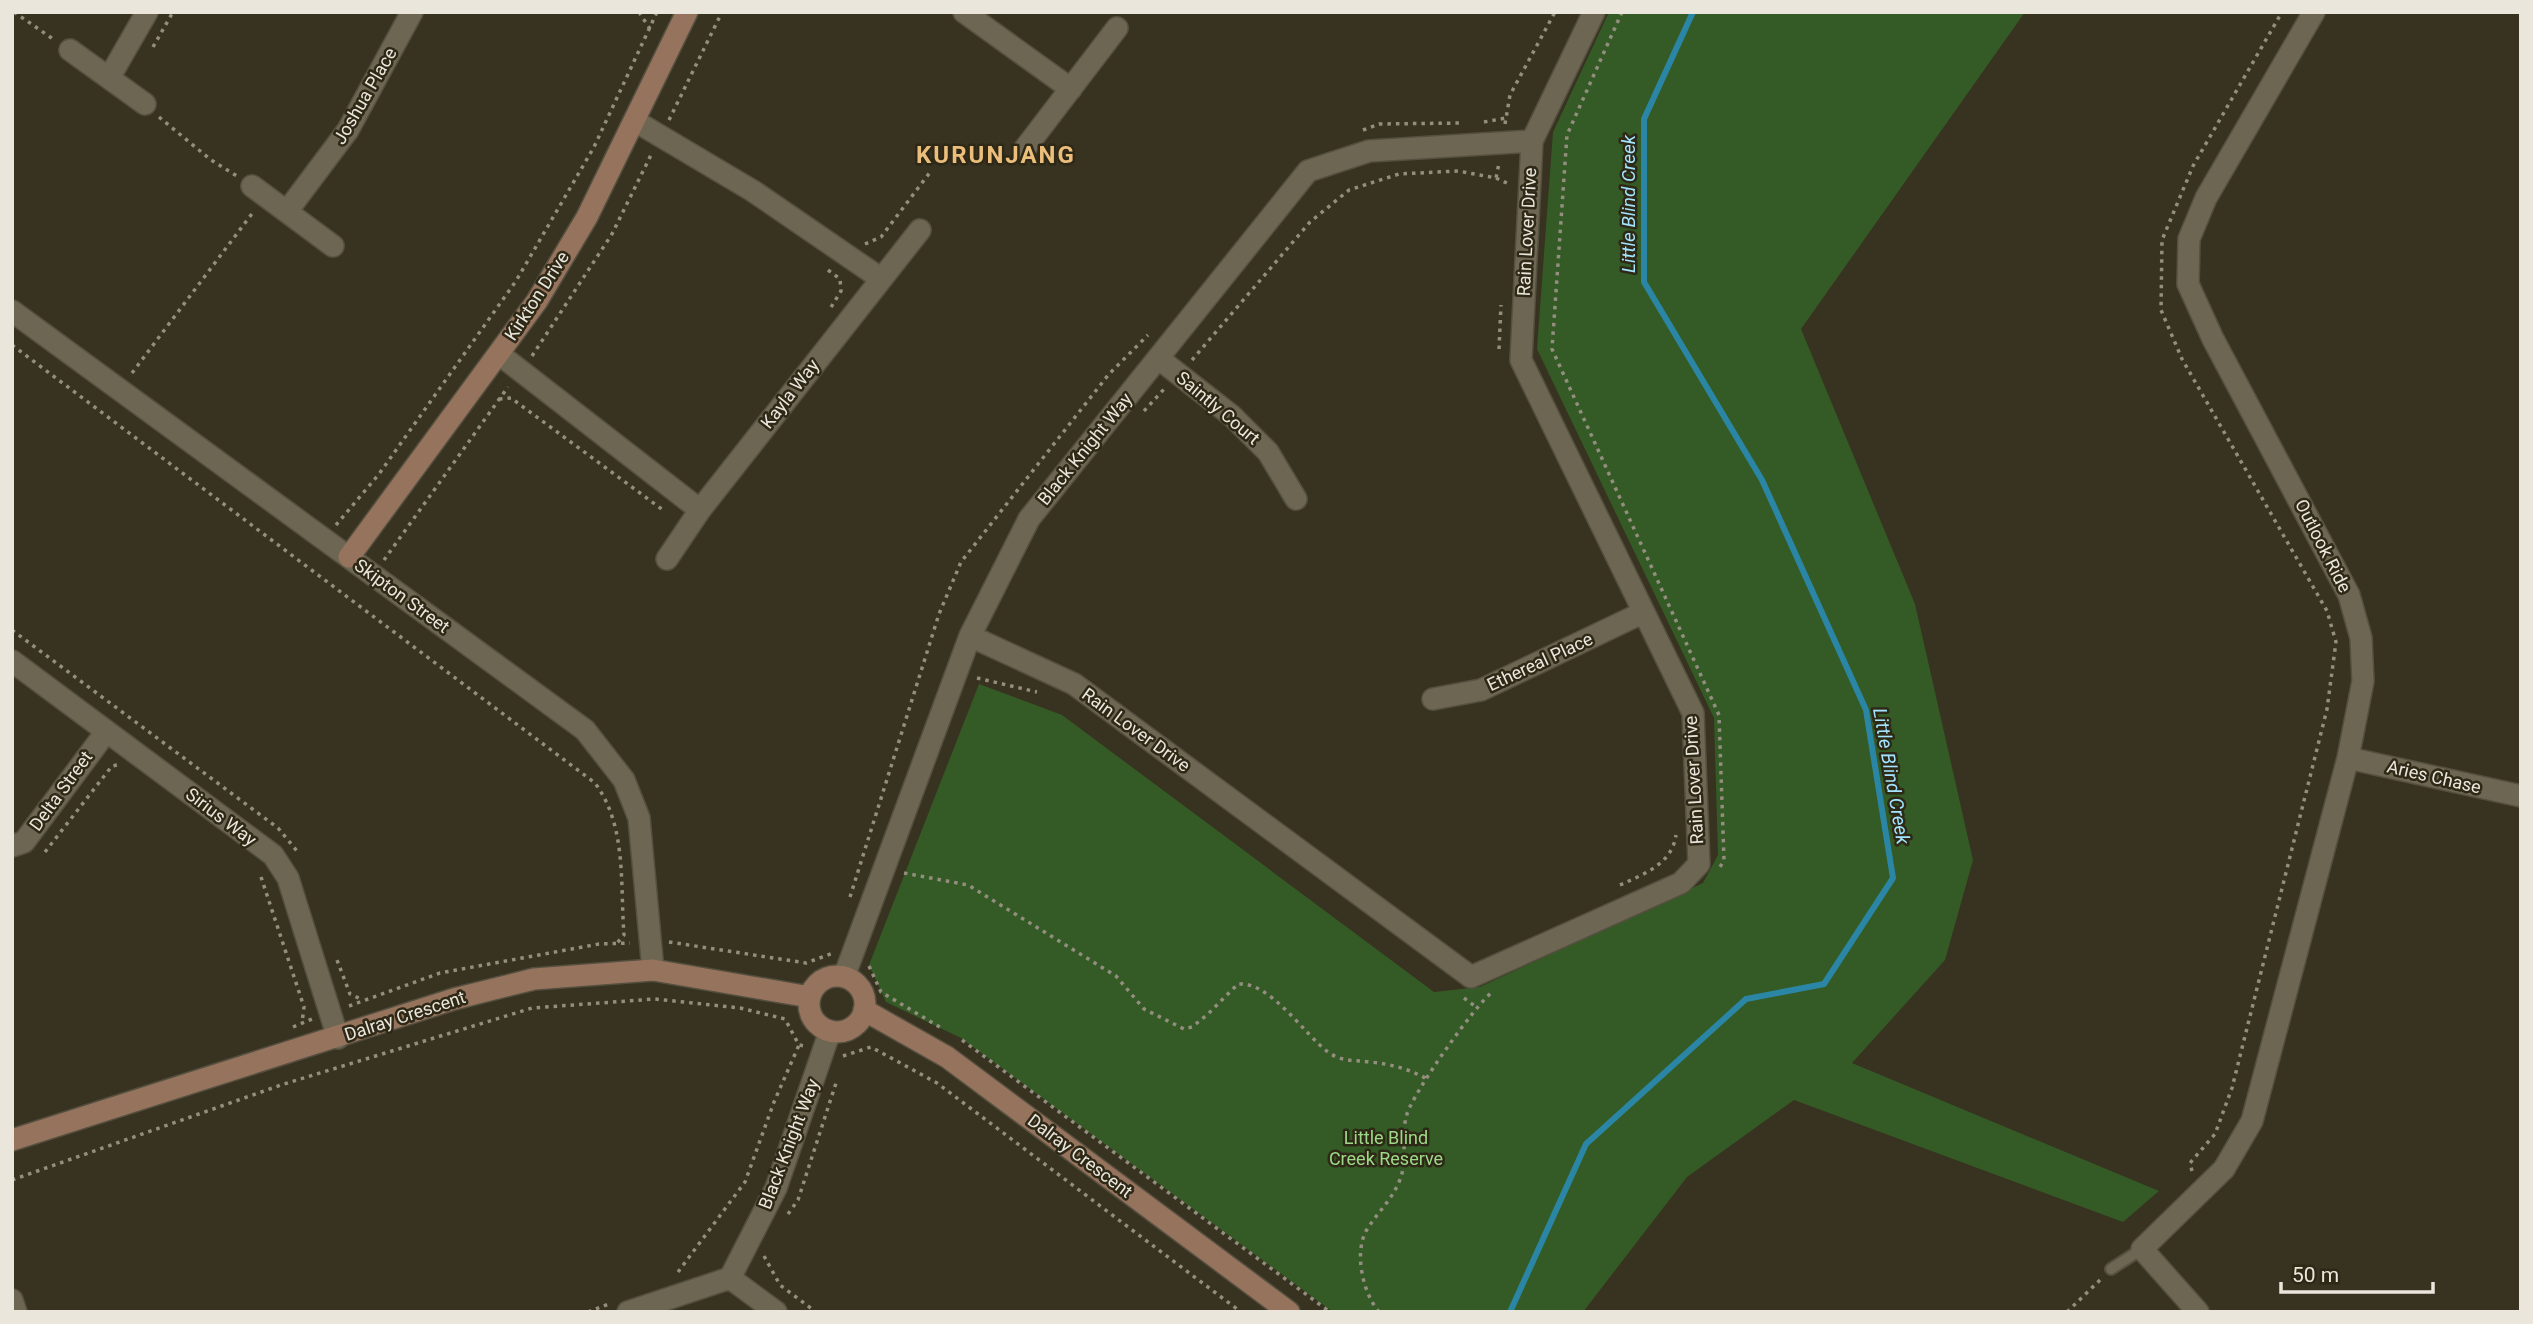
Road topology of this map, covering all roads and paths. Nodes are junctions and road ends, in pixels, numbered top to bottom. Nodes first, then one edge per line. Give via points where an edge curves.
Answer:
1 (14, 12) edge
2 (147, 12) edge
3 (412, 12) edge
4 (639, 12) edge
5 (657, 12) edge
6 (687, 12) edge
7 (722, 12) edge
8 (964, 12) edge
9 (1555, 12) edge
10 (1594, 12) edge
11 (1622, 12) edge
12 (2283, 12) edge
13 (2314, 12) edge
14 (1117, 28) dead end
15 (650, 29) junction
16 (70, 50) joint
17 (109, 78) junction
18 (1071, 89) junction
19 (145, 104) joint
20 (672, 114) junction
21 (635, 121) junction
22 (667, 129) junction
23 (1532, 141) junction
24 (1502, 143) junction
25 (1023, 151) dead end
26 (930, 171) dead end
27 (252, 186) junction
28 (288, 210) junction
29 (920, 230) dead end
30 (333, 246) dead end
31 (857, 247) dead end
32 (824, 267) dead end
33 (880, 278) junction
34 (12, 311) edge
35 (827, 313) dead end
36 (12, 345) edge
37 (499, 354) junction
38 (1158, 358) junction
39 (520, 371) junction
40 (1178, 374) junction
41 (128, 379) dead end
42 (499, 399) junction
43 (1143, 412) dead end
44 (1296, 499) dead end
45 (691, 503) junction
46 (332, 529) dead end
47 (349, 557) junction
48 (667, 559) dead end
49 (379, 567) dead end
50 (1642, 613) junction
51 (970, 636) junction
52 (12, 661) edge
53 (978, 673) dead end
54 (971, 689) dead end
55 (1433, 699) dead end
56 (101, 738) junction
57 (2348, 758) junction
58 (123, 765) dead end
59 (2521, 796) edge
60 (12, 846) edge
61 (907, 860) dead end
62 (1718, 870) dead end
63 (902, 873) junction
64 (261, 876) dead end
65 (898, 884) dead end
66 (671, 932) dead end
67 (651, 942) junction
68 (673, 942) junction
69 (617, 943) junction
70 (848, 968) junction
71 (653, 970) junction
72 (1504, 986) dead end
73 (810, 997) junction
74 (864, 1010) junction
75 (329, 1013) junction
76 (302, 1023) junction
77 (290, 1028) dead end
78 (947, 1031) dead end
79 (956, 1036) dead end
80 (338, 1038) junction
81 (827, 1041) junction
82 (799, 1045) junction
83 (841, 1070) dead end
84 (1427, 1079) junction
85 (12, 1140) edge
86 (2193, 1175) dead end
87 (12, 1180) edge
88 (785, 1217) dead end
89 (768, 1245) dead end
90 (2142, 1249) junction
91 (2111, 1269) joint
92 (730, 1278) junction
93 (672, 1281) dead end
94 (12, 1300) edge
95 (625, 1306) edge
96 (16, 1312) edge
97 (588, 1312) edge
98 (721, 1312) edge
99 (738, 1312) edge
100 (776, 1312) edge
101 (816, 1312) edge
102 (1241, 1312) edge
103 (1289, 1312) edge
104 (1330, 1312) edge
105 (1379, 1312) edge
106 (2067, 1312) edge
107 (2198, 1312) edge

1 - 16 path
2 - 17 street
3 - 28 street, Joshua Place via 348,130
4 - 15 path
5 - 15 path
6 - 21 street, Kirkton Drive
7 - 20 path
8 - 18 street
9 - 24 path via 1510,95
10 - 23 street, Rain Lover Drive
11 - 62 path via 1567,135 1552,349 1719,715 1724,860
12 - 86 path via 2193,166 2162,240 2161,310 2182,359 2326,611 2336,642 2328,709 2232,1088 2215,1134 2190,1163
13 - 57 street, Outlook Ride via 2206,198 2189,239 2188,284 2349,595 2361,638 2363,681
14 - 18 street
15 - 46 path via 594,147 516,281 379,474
16 - 17 street
17 - 19 street
18 - 25 street
19 - 27 path via 211,160
20 - 22 path
20 - 22 path
21 - 22 street
21 - 37 street, Kirkton Drive via 587,217
22 - 33 street
22 - 39 path via 612,234
23 - 24 street, Black Knight Way
23 - 50 street, Rain Lover Drive via 1521,360
24 - 38 street, Black Knight Way via 1369,152 1308,171
24 - 40 path via 1496,178 1458,171 1399,174 1349,190 1310,222
26 - 31 path via 881,237
27 - 28 street
27 - 41 path via 258,205
28 - 30 street
29 - 33 street, Kayla Way
32 - 35 path via 840,279 841,291
33 - 45 street, Kayla Way
34 - 47 street, Skipton Street
36 - 69 path via 595,783 609,802 617,827 624,935
37 - 39 street
37 - 47 street, Kirkton Drive
38 - 40 street, Saintly Court
38 - 51 street, Black Knight Way via 1029,519
39 - 42 path
39 - 45 street
40 - 43 path
40 - 44 street, Saintly Court via 1232,416 1268,452
42 - 45 path via 511,398 667,513
42 - 49 path
45 - 48 street, Kayla Way
47 - 67 street, Skipton Street via 585,730 624,780 639,818
50 - 51 street, Rain Lover Drive via 1693,713 1699,864 1681,883 1471,977 1074,684
50 - 55 street, Ethereal Place via 1481,690
51 - 70 street, Black Knight Way
52 - 56 street, Sirius Way
53 - 54 path
56 - 58 path
56 - 60 street, Delta Street via 24,842
56 - 75 street, Sirius Way via 273,855 288,878
57 - 59 street, Aries Chase
57 - 90 street, Outlook Ride via 2252,1121 2224,1169
61 - 63 path
63 - 65 path
63 - 84 path via 968,885 1116,976 1144,1009 1184,1029 1207,1015 1238,984 1245,984 1263,993 1342,1060 1398,1066
64 - 76 path via 304,1007
66 - 68 path
67 - 68 path
67 - 69 path
67 - 71 street, Skipton Street
68 - 70 path via 806,963 832,953
69 - 75 path via 440,973
70 - 73 street via 819,982
70 - 74 street via 863,994
70 - 78 path via 869,965 881,992
71 - 73 street, Dalray Crescent
71 - 80 street, Dalray Crescent via 534,979 454,999
72 - 84 path via 1476,1007
73 - 81 street via 815,1022
74 - 81 street via 855,1025
74 - 103 street, Dalray Crescent via 947,1057
75 - 76 path
75 - 80 street, Sirius Way
76 - 77 path
79 - 104 path
80 - 85 street, Dalray Crescent
81 - 82 path
81 - 92 street, Black Knight Way via 776,1188
81 - 102 path via 845,1057 871,1047 937,1083
82 - 87 path via 785,1019 740,1008 655,999 532,1008 281,1085
82 - 93 path via 745,1182
83 - 88 path via 798,1200
84 - 105 path via 1407,1114 1406,1160 1400,1181 1366,1232 1360,1254 1362,1274
89 - 101 path via 763,1254 780,1285
90 - 91 lane
90 - 107 street
91 - 106 path
92 - 95 street
92 - 100 street
94 - 96 street
95 - 97 path
98 - 99 path

